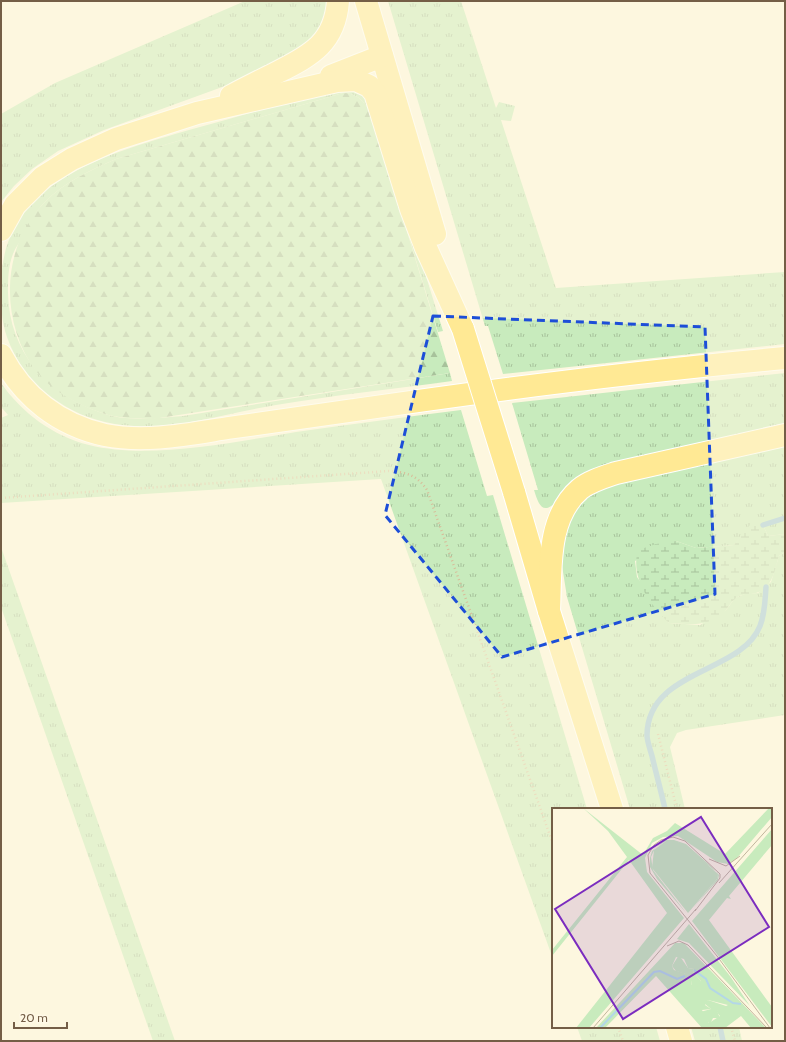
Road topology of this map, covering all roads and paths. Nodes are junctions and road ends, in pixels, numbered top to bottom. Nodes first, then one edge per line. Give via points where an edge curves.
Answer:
1 (338, 1) edge
2 (366, 1) edge
3 (382, 56) junction
4 (298, 89) junction
5 (197, 113) junction
6 (1, 230) edge
7 (463, 329) junction
8 (1, 355) edge
9 (785, 358) edge
10 (785, 435) edge
11 (1, 498) edge
12 (548, 611) junction
13 (658, 734) dead end
14 (612, 808) edge
15 (677, 808) edge
16 (552, 841) edge
17 (618, 1028) edge
18 (677, 1028) edge
19 (731, 1028) edge
20 (623, 1041) edge
21 (681, 1041) edge
22 (735, 1041) edge

1 - 5 main road via 332,28 317,50
2 - 3 main road
3 - 4 main road
3 - 7 main road
4 - 5 main road
4 - 7 main road via 353,79 369,86 375,93 411,209
5 - 6 main road via 116,139 66,162 29,190 15,205
7 - 12 main road, bridge
8 - 9 main road via 24,391 43,407 78,427 116,437 183,435 548,384
10 - 12 main road via 616,473 580,489 564,507 555,531
11 - 16 path via 389,471 406,472 416,478 429,497
12 - 14 main road
13 - 15 path
17 - 20 path
18 - 21 main road
19 - 22 path

